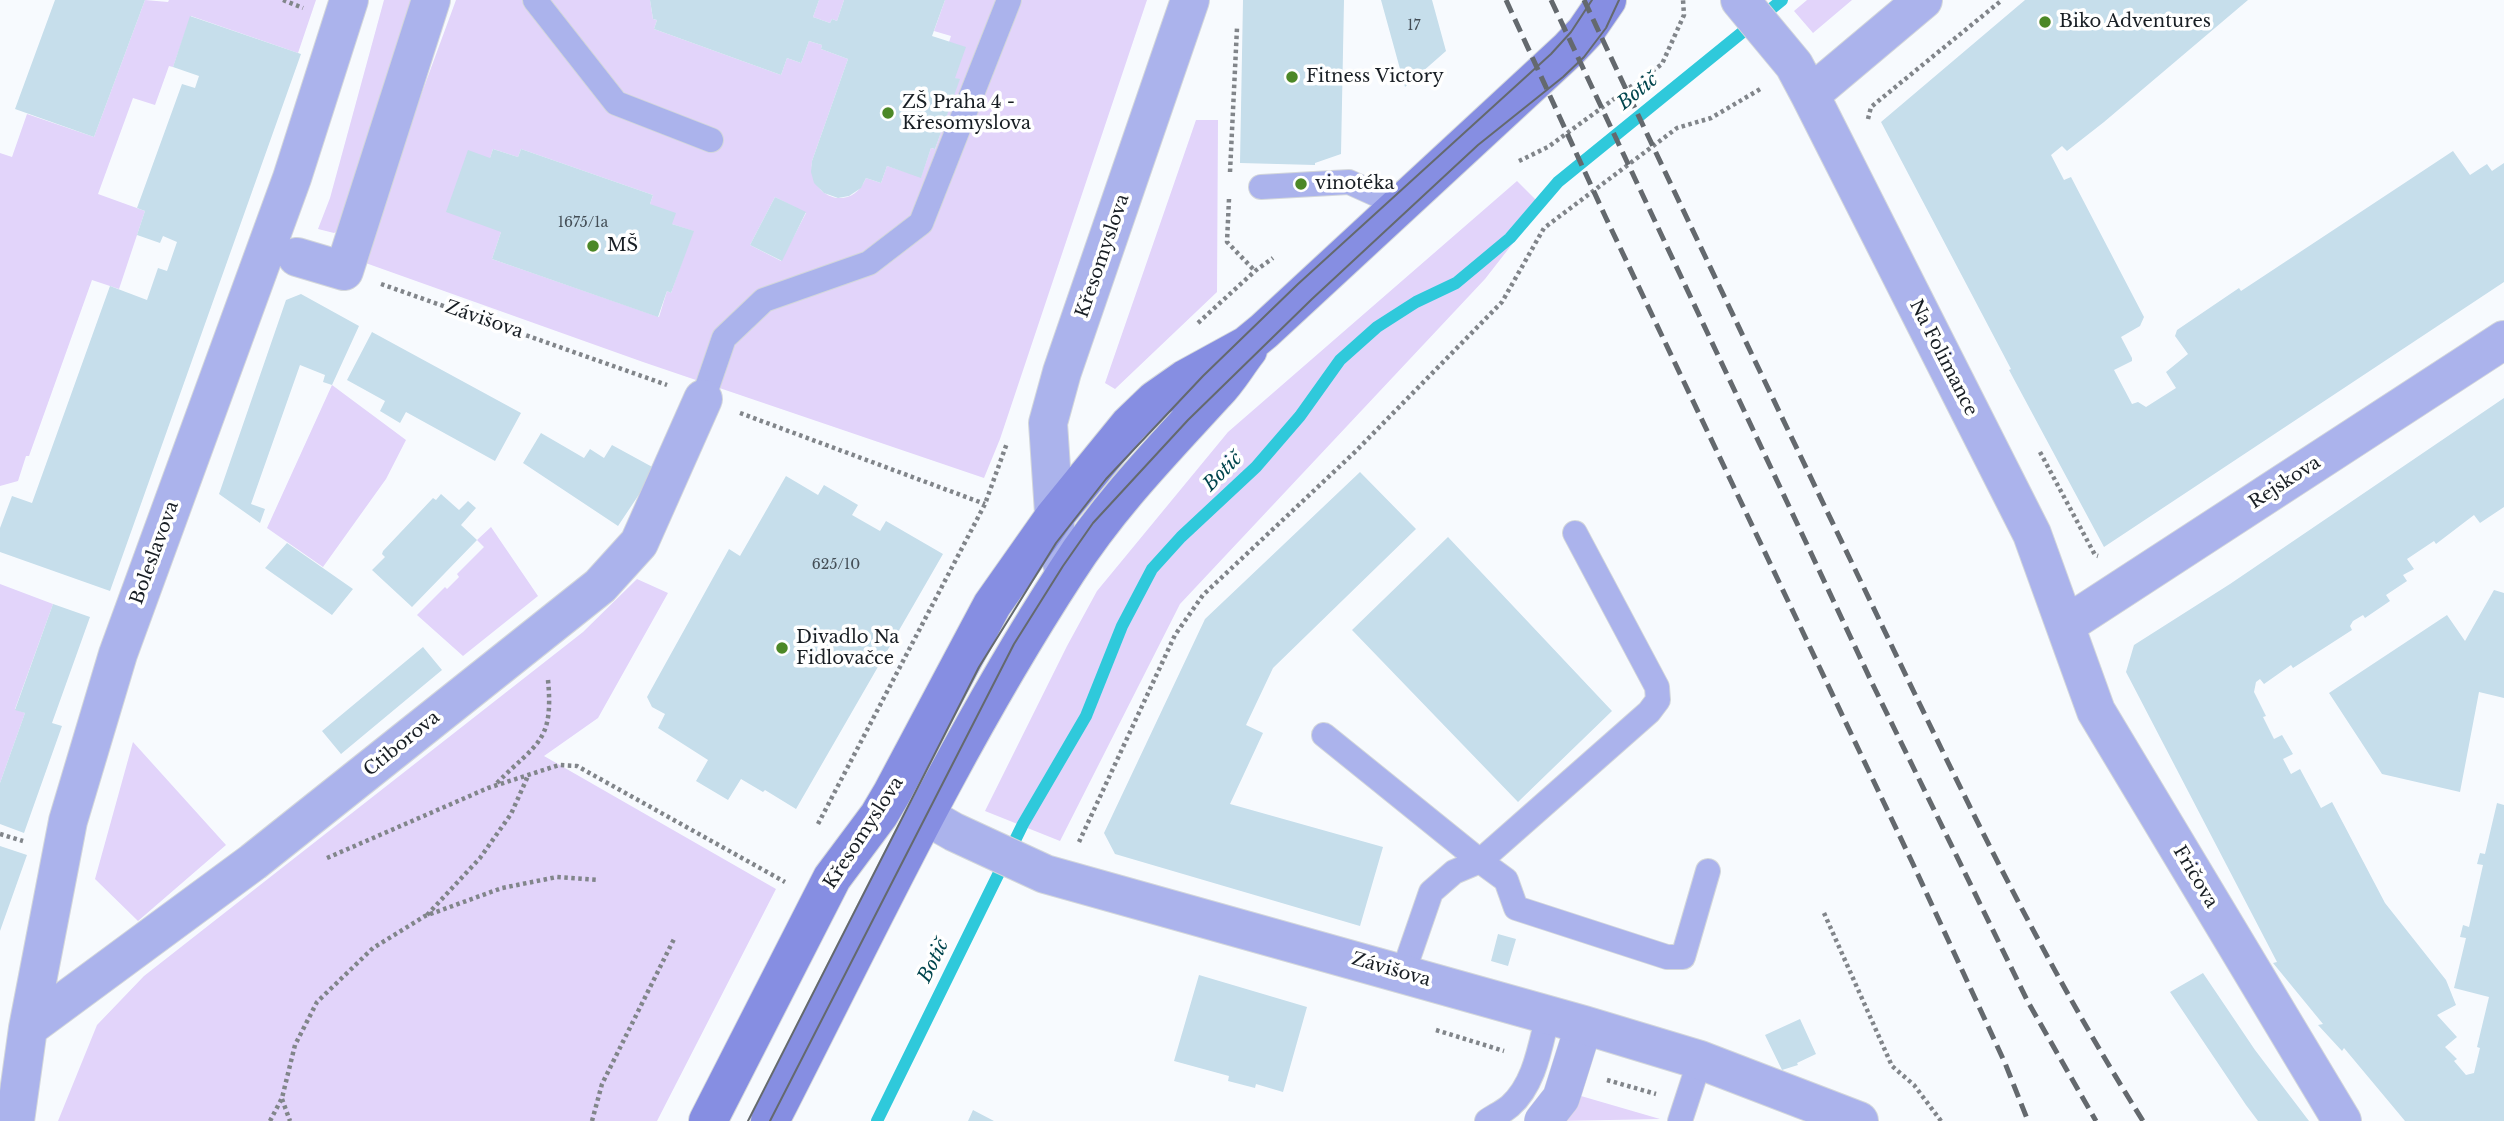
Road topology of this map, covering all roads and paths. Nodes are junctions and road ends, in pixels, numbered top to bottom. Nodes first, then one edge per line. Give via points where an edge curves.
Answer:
1 (349, 0) edge
2 (431, 0) edge
3 (535, 0) edge
4 (1009, 0) edge
5 (1190, 0) edge
6 (1607, 0) edge
7 (1684, 0) edge
8 (1740, 0) edge
9 (1923, 0) edge
10 (2002, 0) edge
11 (1237, 28) dead end
12 (1802, 80) junction
13 (1866, 126) dead end
14 (710, 140) dead end
15 (1519, 160) dead end
16 (1230, 175) dead end
17 (1261, 187) dead end
18 (1230, 188) dead end
19 (1400, 205) junction
20 (296, 257) dead end
21 (1273, 258) dead end
22 (344, 271) junction
23 (1264, 331) junction
24 (2504, 340) edge
25 (701, 398) junction
26 (1010, 436) dead end
27 (2036, 445) dead end
28 (985, 504) junction
29 (1054, 517) junction
30 (1575, 533) dead end
31 (2105, 558) dead end
32 (1065, 573) junction
33 (2066, 625) junction
34 (540, 634) junction
35 (1324, 735) dead end
36 (529, 775) junction
37 (494, 786) junction
38 (926, 816) junction
39 (0, 834) edge
40 (812, 834) dead end
41 (34, 844) dead end
42 (323, 860) dead end
43 (1480, 861) junction
44 (1708, 871) dead end
45 (1053, 877) junction
46 (599, 880) dead end
47 (781, 895) dead end
48 (1824, 912) dead end
49 (425, 916) junction
50 (674, 939) dead end
51 (1403, 973) junction
52 (1548, 1015) junction
53 (1584, 1025) junction
54 (28, 1028) junction
55 (1700, 1060) junction
56 (282, 1098) junction
57 (15, 1121) edge
58 (270, 1121) edge
59 (290, 1121) edge
60 (592, 1121) edge
61 (708, 1121) edge
62 (770, 1121) edge
63 (1486, 1121) edge
64 (1544, 1121) edge
65 (1680, 1121) edge
66 (1859, 1121) edge
67 (1941, 1121) edge
68 (2342, 1121) edge

1 - 54 street, Boleslavova via 292,178 118,654 68,821
2 - 22 street
3 - 14 lane via 616,103
4 - 25 lane via 921,223 869,263 764,300 724,338
5 - 29 street, Křesomyslova via 1048,423
6 - 19 main road, Křesomyslova via 1568,50
7 - 15 path via 1684,15 1662,64 1548,147
8 - 12 street, Na Folimance
9 - 12 street
10 - 13 path via 1871,107
11 - 16 path
12 - 33 street, Na Folimance via 2032,534
12 - 45 path via 1677,128 1544,228 1502,302 1356,451 1203,596 1175,635
17 - 19 lane via 1349,182
18 - 21 path via 1227,242 1255,271
19 - 23 main road, Křesomyslova
20 - 22 street
22 - 25 path, Závišova
23 - 29 main road, Křesomyslova via 1155,400
23 - 32 main road, Křesomyslova via 1218,390 1125,492
24 - 33 street, Rejskova
25 - 28 path, Závišova
25 - 34 street, Ctiborova via 639,543 600,586
26 - 28 path
27 - 31 path via 2095,555
28 - 40 path
29 - 32 street, Křesomyslova
29 - 61 main road, Křesomyslova via 992,605 879,815 832,878
30 - 43 lane via 1657,687 1658,700
32 - 38 main road, Křesomyslova via 1019,646
33 - 68 street, Fričova via 2096,711
34 - 37 path via 550,718 538,744
34 - 54 street, Ctiborova via 253,862
35 - 43 lane
36 - 37 path
36 - 47 path via 559,765 577,766 787,883
36 - 49 path via 511,814 480,858
37 - 42 path
38 - 45 street, Závišova
38 - 62 main road, Křesomyslova
39 - 41 path
43 - 44 lane via 1506,880 1516,908 1667,957 1684,957
43 - 51 lane via 1454,872 1431,892
45 - 51 street, Závišova
46 - 49 path via 557,877 502,888
48 - 67 path via 1892,1066 1914,1085
49 - 56 path via 373,948 317,1002 295,1045
50 - 60 path via 603,1084
51 - 52 street, Závišova
52 - 53 street, Závišova
52 - 63 lane via 1524,1091
53 - 55 street, Závišova
53 - 64 street via 1561,1098
54 - 57 street, Boleslavova
55 - 65 lane
55 - 66 street, Závišova
56 - 58 path
56 - 59 path

